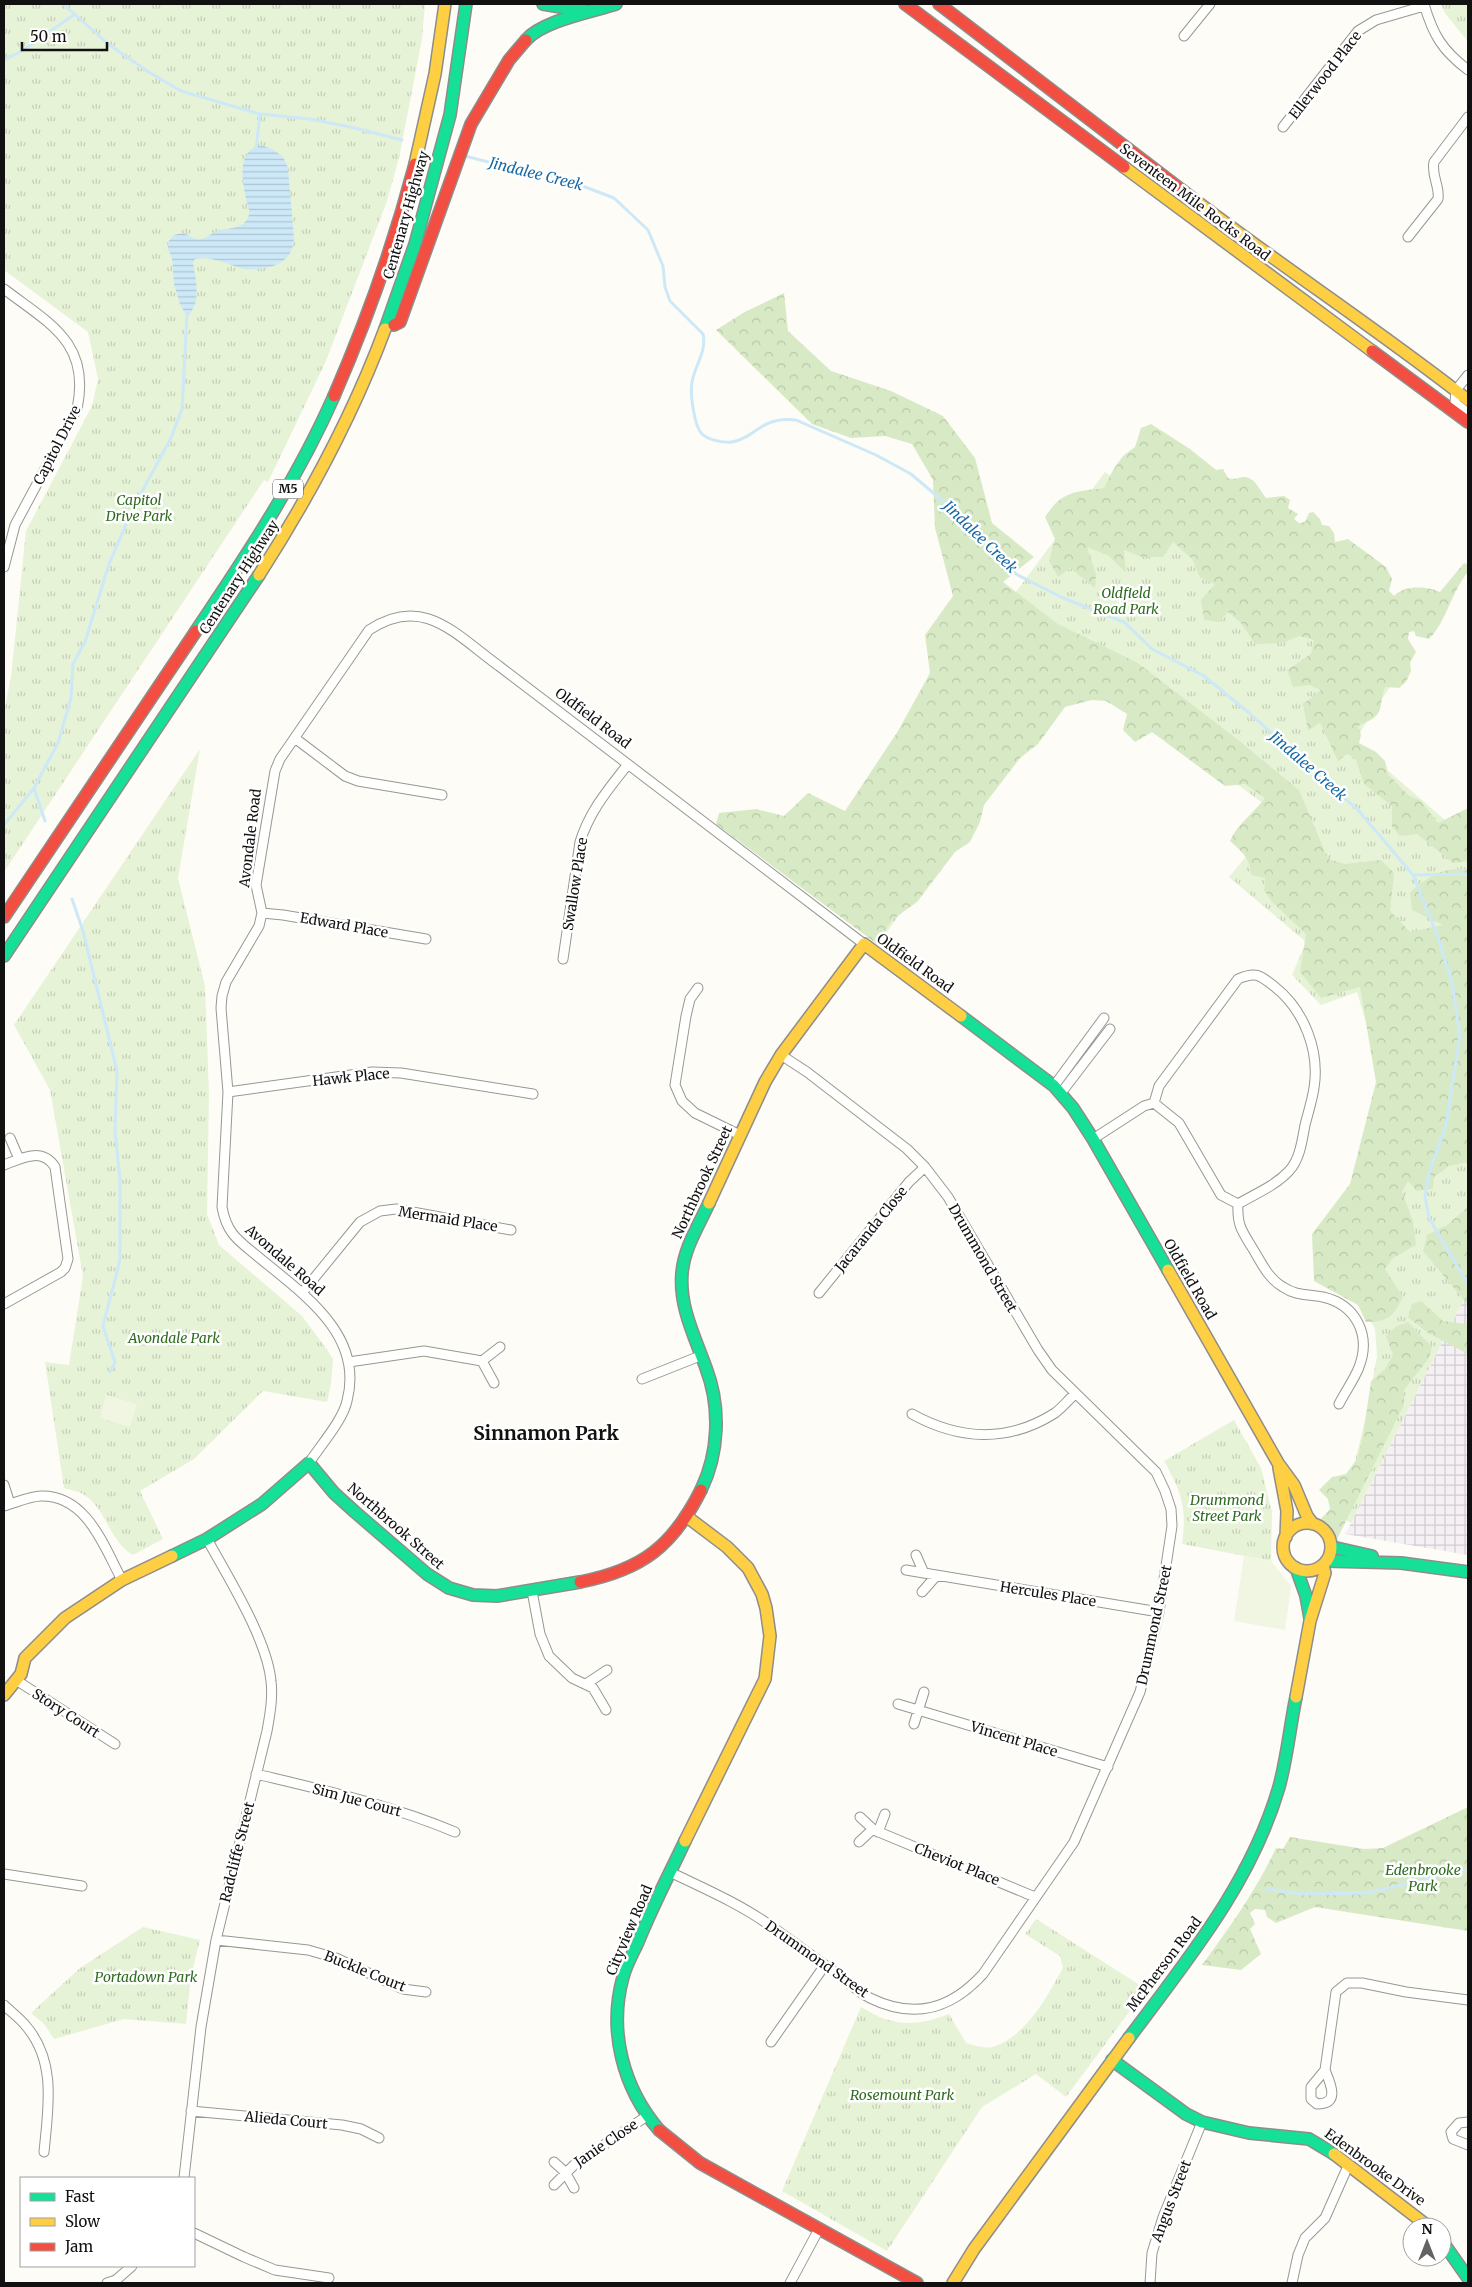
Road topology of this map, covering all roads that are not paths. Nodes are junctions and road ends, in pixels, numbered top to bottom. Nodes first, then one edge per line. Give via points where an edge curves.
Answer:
1 (445, 4) edge
2 (466, 4) edge
3 (543, 4) edge
4 (616, 4) edge
5 (905, 4) edge
6 (939, 4) edge
7 (1210, 4) edge
8 (1424, 5) edge
9 (594, 12) junction
10 (1184, 36) dead end
11 (1468, 70) edge
12 (1468, 117) edge
13 (1283, 127) dead end
14 (1408, 238) dead end
15 (4, 289) edge
16 (385, 330) junction
17 (1468, 376) edge
18 (1456, 390) junction
19 (1468, 399) edge
20 (1452, 406) junction
21 (1468, 413) edge
22 (1468, 422) edge
23 (4, 567) edge
24 (403, 614) joint
25 (296, 739) junction
26 (628, 764) junction
27 (442, 795) dead end
28 (262, 913) junction
29 (4, 917) edge
30 (426, 939) dead end
31 (864, 944) junction
32 (4, 956) edge
33 (563, 958) dead end
34 (698, 988) dead end
35 (1104, 1018) dead end
36 (1110, 1029) dead end
37 (780, 1055) junction
38 (1057, 1090) junction
39 (228, 1092) junction
40 (533, 1094) dead end
41 (1154, 1102) junction
42 (740, 1135) junction
43 (10, 1138) dead end
44 (1093, 1139) junction
45 (19, 1158) junction
46 (4, 1165) edge
47 (925, 1167) junction
48 (1238, 1204) junction
49 (510, 1230) dead end
50 (302, 1293) junction
51 (819, 1294) dead end
52 (4, 1304) edge
53 (500, 1347) dead end
54 (700, 1356) junction
55 (482, 1361) junction
56 (349, 1362) junction
57 (642, 1379) dead end
58 (494, 1383) dead end
59 (1075, 1394) junction
60 (1339, 1404) dead end
61 (912, 1414) dead end
62 (309, 1463) junction
63 (1278, 1463) junction
64 (4, 1486) edge
65 (7, 1505) edge
66 (686, 1516) junction
67 (1313, 1524) junction
68 (1286, 1537) junction
69 (207, 1539) junction
70 (1332, 1547) junction
71 (916, 1555) dead end
72 (1325, 1563) junction
73 (1401, 1563) junction
74 (1296, 1568) junction
75 (906, 1570) dead end
76 (1468, 1572) edge
77 (924, 1573) junction
78 (937, 1575) junction
79 (122, 1580) junction
80 (532, 1591) junction
81 (922, 1592) dead end
82 (1159, 1612) junction
83 (1310, 1621) junction
84 (607, 1670) dead end
85 (16, 1680) junction
86 (586, 1684) junction
87 (924, 1692) dead end
88 (4, 1695) edge
89 (898, 1704) dead end
90 (606, 1710) dead end
91 (920, 1710) junction
92 (914, 1724) dead end
93 (115, 1744) dead end
94 (1108, 1767) junction
95 (256, 1774) junction
96 (886, 1814) dead end
97 (860, 1817) dead end
98 (875, 1830) junction
99 (455, 1832) dead end
100 (859, 1842) dead end
101 (670, 1872) junction
102 (4, 1874) edge
103 (82, 1886) dead end
104 (1035, 1897) junction
105 (216, 1940) junction
106 (825, 1965) junction
107 (426, 1992) dead end
108 (1468, 2000) edge
109 (4, 2005) edge
110 (771, 2042) dead end
111 (1112, 2060) junction
112 (1325, 2070) dead end
113 (191, 2111) junction
114 (647, 2116) junction
115 (1202, 2122) junction
116 (1468, 2122) edge
117 (379, 2138) dead end
118 (1468, 2145) edge
119 (44, 2152) dead end
120 (554, 2162) dead end
121 (1348, 2166) junction
122 (565, 2172) junction
123 (184, 2177) edge
124 (554, 2185) dead end
125 (574, 2188) dead end
126 (1416, 2217) edge
127 (819, 2229) junction
128 (195, 2233) edge
129 (1452, 2255) edge
130 (131, 2267) edge
131 (329, 2278) dead end
132 (1468, 2278) edge
133 (107, 2283) edge
134 (790, 2283) edge
135 (917, 2283) edge
136 (952, 2283) edge
137 (1150, 2283) edge
138 (1292, 2283) edge

1 - 29 main road, Centenary Highway / M5 via 432,94 401,220 364,330 330,408 261,534
2 - 16 main road, Centenary Highway / M5 via 450,115 415,244
3 - 9 main road
4 - 9 main road
5 - 20 main road, Seventeen Mile Rocks Road
6 - 18 main road, Seventeen Mile Rocks Road via 1192,198
7 - 10 street
8 - 11 street via 1428,21 1444,50
8 - 13 street, Ellerwood Place via 1376,20 1358,31
9 - 16 main road via 555,22 531,34 497,77 471,124 400,322
12 - 14 street via 1434,162 1432,171 1438,199
15 - 23 street, Capitol Drive via 63,337 79,364 82,390 77,409 15,525
16 - 32 main road, Centenary Highway / M5 via 362,388 294,520
17 - 18 street
18 - 19 main road, Seventeen Mile Rocks Road
18 - 20 street
19 - 20 street
20 - 21 street
20 - 22 main road, Seventeen Mile Rocks Road
24 - 25 street, Avondale Road via 380,622 364,635
24 - 26 street, Oldfield Road via 426,616 441,624
25 - 27 street via 345,776 358,781
25 - 28 street, Avondale Road via 280,760 272,783 256,885
26 - 31 street, Oldfield Road
26 - 33 street, Swallow Place via 586,824 580,842
28 - 30 street, Edward Place
28 - 39 street, Avondale Road via 255,936 226,982 222,996
31 - 37 main road, Northbrook Street
31 - 38 main road, Oldfield Road
34 - 42 street via 690,999 675,1085 682,1101 695,1113
35 - 38 street
36 - 38 street
37 - 42 main road, Northbrook Street
37 - 47 street, Drummond Street via 807,1072
38 - 44 main road, Oldfield Road
39 - 40 street, Hawk Place via 372,1072 401,1073
39 - 50 street, Avondale Road via 222,1207 225,1224 239,1240
41 - 44 street
41 - 48 street via 1179,1123 1221,1195
41 - 48 street via 1159,1086 1238,979 1249,974 1261,976 1283,993 1301,1018 1310,1038 1314,1088 1298,1157 1289,1171 1274,1184
42 - 54 main road, Northbrook Street via 697,1226 687,1251 682,1277 683,1305
43 - 45 street
44 - 63 main road, Oldfield Road
45 - 46 street
45 - 52 street via 40,1155 55,1167 68,1259 61,1272
47 - 51 street, Jacaranda Close via 909,1182
47 - 59 street, Drummond Street via 948,1197 1038,1350
48 - 60 street via 1237,1222 1270,1278 1284,1289 1300,1295 1323,1297 1342,1304 1360,1323 1363,1354
49 - 50 street, Mermaid Place via 396,1209 380,1211 360,1222
50 - 56 street, Avondale Road via 331,1323
53 - 55 street
54 - 57 street
54 - 66 main road, Northbrook Street via 715,1403 716,1432 705,1483
55 - 56 street via 424,1351
55 - 58 street
56 - 62 street, Avondale Road via 347,1402
59 - 61 street via 1056,1412 1020,1430 989,1436 959,1433
59 - 82 street, Drummond Street via 1144,1459 1156,1472 1165,1491 1172,1526
62 - 69 main road, Avondale Road via 262,1504
62 - 80 main road, Northbrook Street via 338,1496 443,1585 484,1597
63 - 67 main road, Oldfield Road via 1294,1485
63 - 68 main road, Oldfield Road via 1287,1511
64 - 65 street
65 - 79 street via 41,1496 76,1507 91,1522
66 - 80 main road, Northbrook Street via 640,1562 604,1577
66 - 101 main road, Cityview Road via 748,1568 767,1614 771,1651 765,1679
67 - 68 main road via 1297,1526
67 - 70 main road via 1326,1532
68 - 74 main road via 1286,1558
69 - 79 main road, Avondale Road
69 - 95 street, Radcliffe Street via 260,1640 268,1664 271,1706
70 - 72 main road
70 - 73 main road
71 - 77 street
72 - 73 main road
72 - 74 main road via 1310,1571
72 - 83 main road via 1325,1573
73 - 76 main road
74 - 83 main road via 1306,1596
75 - 77 street, Hercules Place
77 - 78 street, Hercules Place
78 - 81 street
78 - 82 street, Hercules Place
79 - 85 main road, Avondale Road via 48,1633 26,1658
80 - 86 street via 547,1652 566,1674
82 - 94 street, Drummond Street via 1140,1692
83 - 111 main road, McPherson Road via 1279,1786 1257,1847 1240,1883 1217,1919
84 - 86 street
85 - 88 main road, Avondale Road
85 - 93 street, Story Court
86 - 90 street via 593,1688
87 - 91 street
89 - 91 street, Vincent Place
91 - 92 street
91 - 94 street, Vincent Place
94 - 104 street, Drummond Street via 1074,1842
95 - 99 street, Sim Jue Court via 384,1806
95 - 105 street, Radcliffe Street
96 - 98 street
97 - 98 street, Cheviot Place
98 - 100 street
98 - 104 street, Cheviot Place
101 - 106 street, Drummond Street via 766,1923
101 - 114 main road, Cityview Road via 623,1976 618,2004 617,2031 622,2059 632,2089
102 - 103 street
104 - 106 street, Drummond Street via 983,1974 968,1990 935,2007 891,2006 869,1997
105 - 107 street, Buckle Court via 308,1950 336,1958 403,1989
105 - 113 street, Radcliffe Street
106 - 110 street
108 - 112 street via 1346,1982 1336,1992
109 - 119 street via 27,2027 48,2070
111 - 115 main road, Edenbrooke Drive via 1180,2110
111 - 136 main road, McPherson Road
113 - 117 street, Alieda Court via 342,2125 361,2129
113 - 123 street, Radcliffe Street
114 - 122 street, Janie Close
114 - 127 main road, Cityview Road via 679,2148 700,2163
115 - 121 main road, Edenbrooke Drive via 1249,2133 1309,2139 1337,2155
115 - 137 street, Angus Street via 1163,2217 1152,2253
116 - 118 street via 1459,2123 1451,2132 1453,2139
120 - 122 street, Janie Close
121 - 126 main road, Edenbrooke Drive
121 - 138 street via 1325,2218 1305,2238
122 - 124 street, Janie Close
122 - 125 street, Janie Close
127 - 134 street
127 - 135 main road, Cityview Road
128 - 131 street via 275,2270
129 - 132 main road
130 - 133 street via 116,2280

